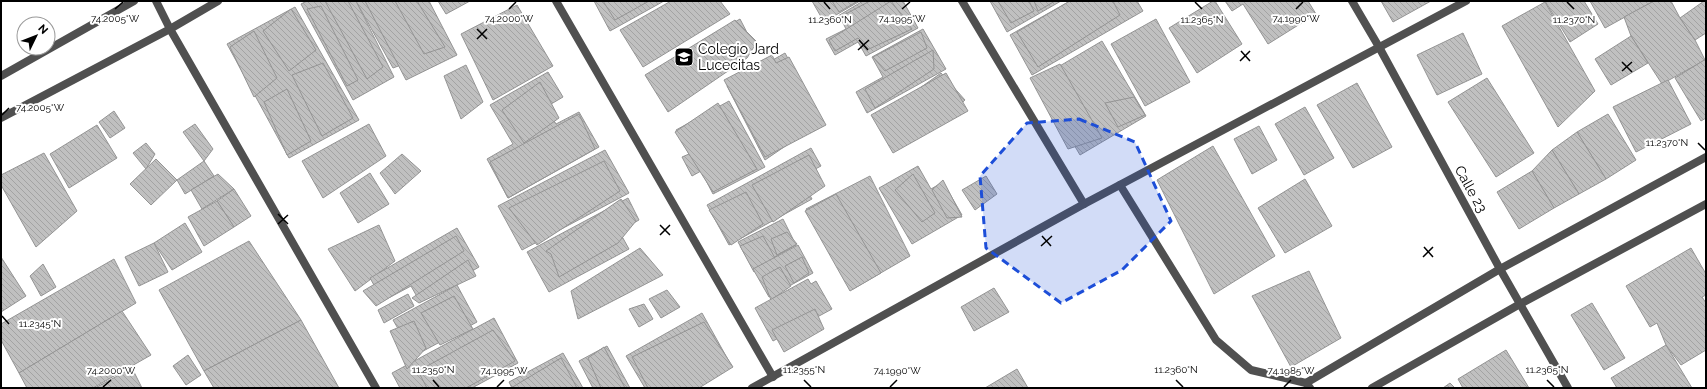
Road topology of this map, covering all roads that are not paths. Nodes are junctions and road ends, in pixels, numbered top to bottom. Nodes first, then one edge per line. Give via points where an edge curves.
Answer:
1 (134, 1) edge
2 (156, 1) edge
3 (218, 1) edge
4 (556, 1) edge
5 (962, 1) edge
6 (1352, 1) edge
7 (1466, 1) edge
8 (170, 29) junction
9 (1379, 47) junction
10 (1, 76) edge
11 (1, 118) edge
12 (1706, 157) edge
13 (1120, 185) junction
14 (1084, 204) junction
15 (1706, 204) edge
16 (1500, 269) junction
17 (1520, 304) junction
18 (773, 377) junction
19 (1308, 386) edge
20 (376, 388) edge
21 (752, 388) edge
22 (1372, 388) edge
23 (1568, 388) edge

1 - 10 street
2 - 8 street
3 - 8 street
4 - 18 street
5 - 14 street
6 - 9 street, Calle 23
7 - 9 street
8 - 11 street
8 - 20 street
9 - 13 street
9 - 16 street, Calle 23
12 - 16 street
13 - 14 street
13 - 19 street via 1216,340 1252,370
14 - 18 street
15 - 17 street
16 - 17 street, Calle 23
16 - 19 street
17 - 22 street
17 - 23 street, Calle 23
18 - 21 street

